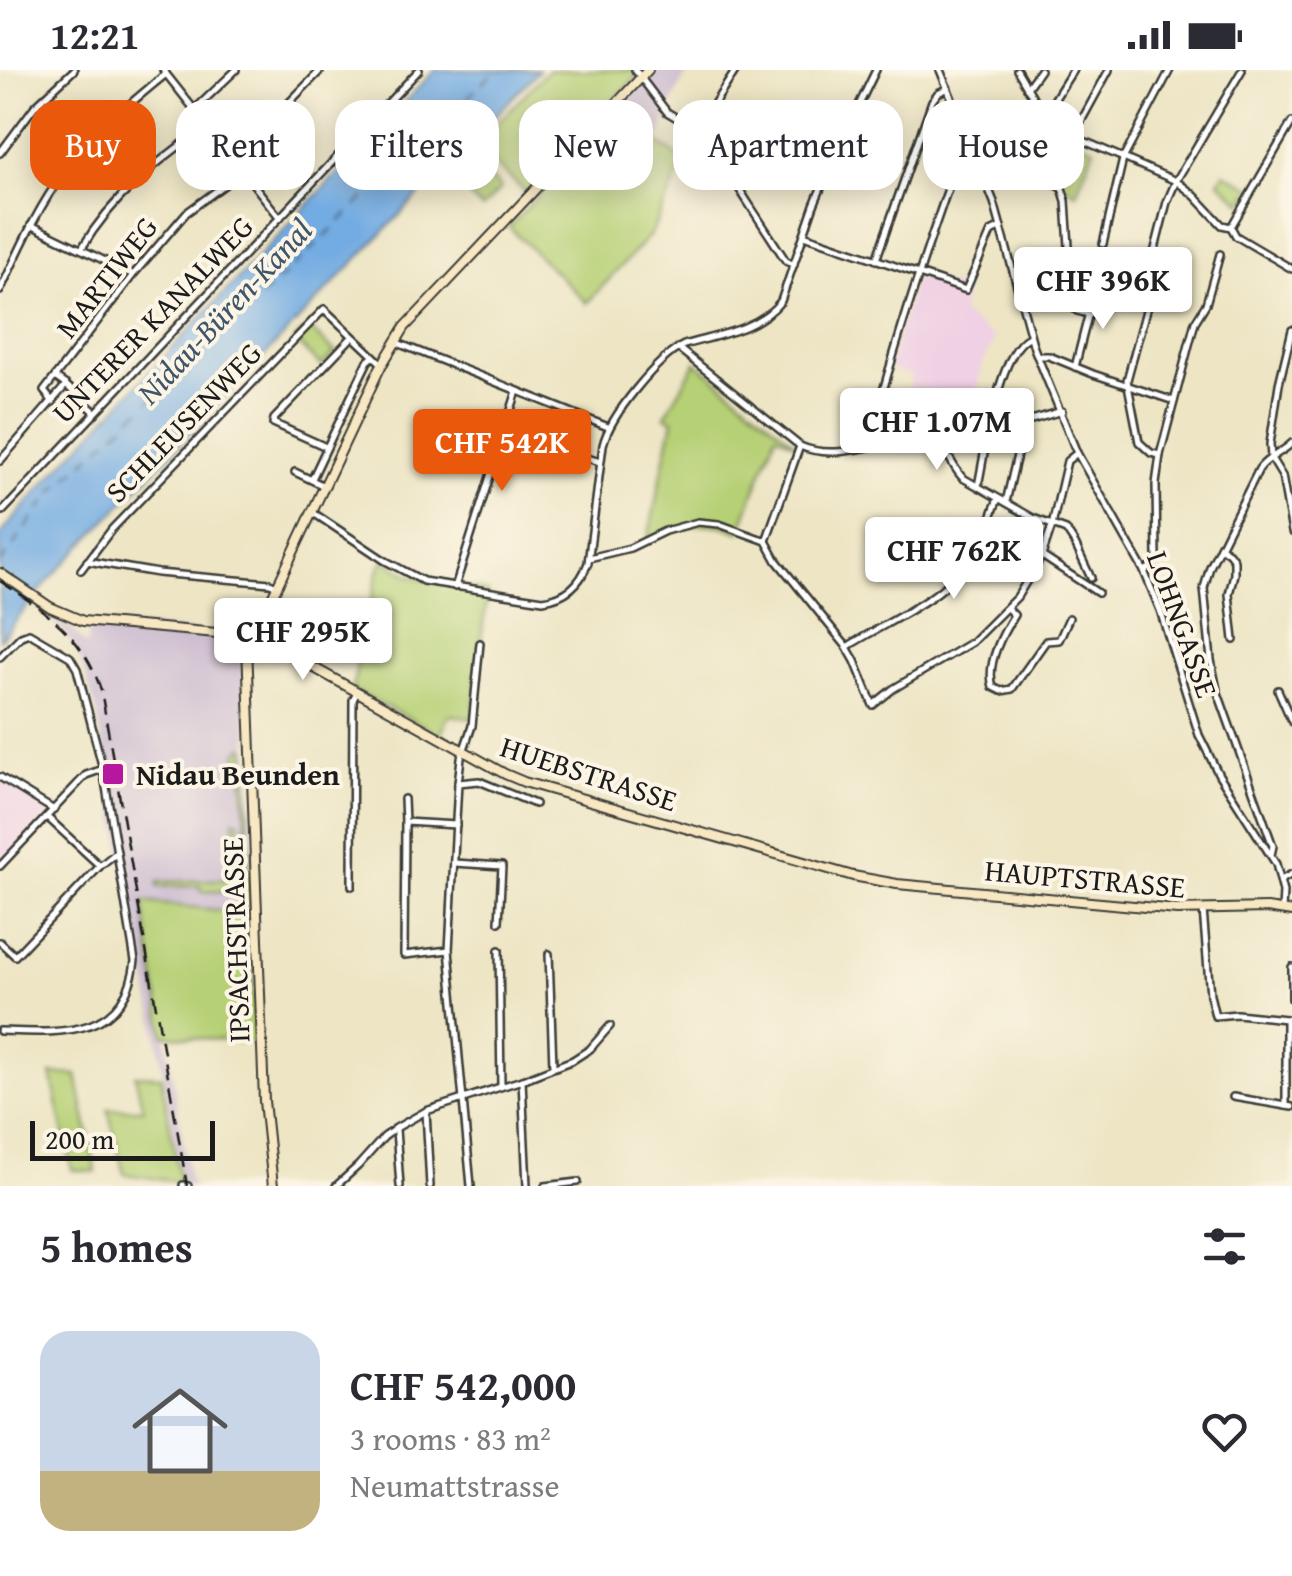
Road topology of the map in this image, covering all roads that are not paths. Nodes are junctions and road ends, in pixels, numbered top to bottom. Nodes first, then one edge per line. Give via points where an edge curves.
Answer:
1 (74, 70) edge
2 (236, 70) edge
3 (322, 70) edge
4 (420, 70) edge
5 (736, 70) edge
6 (876, 70) edge
7 (940, 70) edge
8 (1016, 70) edge
9 (1040, 70) edge
10 (1073, 70) edge
11 (1109, 70) edge
12 (1170, 70) edge
13 (1242, 70) edge
14 (165, 72) edge
15 (641, 72) edge
16 (948, 88) junction
17 (1026, 88) junction
18 (186, 100) edge
19 (204, 100) edge
20 (292, 100) edge
21 (717, 100) edge
22 (953, 100) edge
23 (1034, 100) edge
24 (1054, 100) edge
25 (673, 116) edge
26 (1084, 117) edge
27 (1292, 122) edge
28 (1084, 141) edge
29 (176, 150) edge
30 (0, 153) edge
31 (1123, 159) junction
32 (1176, 181) junction
33 (217, 190) edge
34 (257, 190) edge
35 (740, 190) edge
36 (947, 190) edge
37 (989, 190) edge
38 (1063, 190) edge
39 (280, 218) junction
40 (32, 225) junction
41 (1231, 226) junction
42 (1001, 227) junction
43 (804, 235) junction
44 (1102, 244) dead end
45 (82, 248) junction
46 (1220, 254) dead end
47 (876, 260) junction
48 (794, 265) junction
49 (1292, 270) edge
50 (918, 274) junction
51 (133, 275) junction
52 (1095, 289) dead end
53 (0, 290) edge
54 (1090, 314) junction
55 (1292, 330) edge
56 (352, 337) junction
57 (1030, 337) junction
58 (395, 342) junction
59 (678, 348) junction
60 (373, 356) junction
61 (1038, 356) junction
62 (382, 364) junction
63 (1075, 367) junction
64 (56, 378) junction
65 (66, 385) junction
66 (1128, 386) junction
67 (517, 390) junction
68 (933, 396) dead end
69 (1174, 401) junction
70 (53, 402) junction
71 (1062, 411) junction
72 (95, 412) junction
73 (608, 427) junction
74 (923, 438) junction
75 (527, 439) dead end
76 (1292, 443) edge
77 (800, 446) junction
78 (868, 446) junction
79 (326, 447) junction
80 (1077, 452) junction
81 (1160, 455) junction
82 (1271, 458) junction
83 (0, 460) edge
84 (602, 463) junction
85 (295, 472) dead end
86 (312, 479) junction
87 (324, 486) junction
88 (978, 486) junction
89 (998, 498) junction
90 (1006, 502) junction
91 (0, 511) edge
92 (312, 512) junction
93 (1052, 526) junction
94 (1292, 532) edge
95 (766, 541) junction
96 (1220, 547) junction
97 (1042, 556) junction
98 (589, 558) junction
99 (87, 561) junction
100 (81, 570) dead end
101 (1144, 571) junction
102 (0, 574) edge
103 (1090, 578) dead end
104 (278, 586) junction
105 (456, 588) junction
106 (1098, 593) dead end
107 (1008, 608) junction
108 (1070, 618) dead end
109 (252, 634) junction
110 (239, 635) junction
111 (1234, 640) dead end
112 (480, 643) dead end
113 (246, 645) junction
114 (847, 648) junction
115 (0, 657) edge
116 (1278, 690) dead end
117 (356, 692) junction
118 (1292, 722) edge
119 (463, 752) junction
120 (103, 768) junction
121 (0, 777) edge
122 (458, 783) junction
123 (404, 799) dead end
124 (535, 804) dead end
125 (54, 810) junction
126 (47, 818) junction
127 (405, 822) junction
128 (456, 825) junction
129 (118, 852) junction
130 (1271, 855) junction
131 (454, 864) junction
132 (0, 866) edge
133 (100, 866) junction
134 (1292, 874) edge
135 (1281, 880) junction
136 (874, 881) joint
137 (352, 886) dead end
138 (1203, 910) junction
139 (1287, 911) edge
140 (499, 922) dead end
141 (0, 942) edge
142 (450, 950) junction
143 (499, 950) dead end
144 (549, 954) dead end
145 (1292, 967) edge
146 (1292, 999) edge
147 (1289, 1019) edge
148 (610, 1026) dead end
149 (0, 1032) edge
150 (553, 1066) junction
151 (522, 1080) junction
152 (501, 1086) junction
153 (463, 1098) junction
154 (1233, 1098) dead end
155 (1289, 1107) edge
156 (426, 1110) junction
157 (396, 1128) junction
158 (578, 1182) dead end
159 (341, 1184) edge
160 (273, 1186) edge
161 (400, 1186) edge
162 (430, 1186) edge
163 (471, 1186) edge
164 (527, 1186) edge
165 (545, 1186) edge

1 - 30 street via 35,106
2 - 19 street
3 - 20 street
4 - 39 street, UNTERER KANALWEG
5 - 21 street
6 - 43 street
7 - 16 street, LOHNGASSE
8 - 17 street
9 - 17 street
10 - 24 street
11 - 26 street
12 - 31 street
13 - 32 street
14 - 18 street
14 - 40 street via 83,149
15 - 25 street
15 - 58 main road
16 - 22 street, LOHNGASSE
16 - 47 street via 932,100
17 - 23 street
27 - 41 street
28 - 31 street
29 - 45 street via 116,203
31 - 32 street
31 - 44 street
32 - 41 street
32 - 66 street via 1144,292 1148,303
33 - 51 street, MARTIWEG via 186,213
34 - 39 street
35 - 48 street
36 - 50 street
37 - 42 street, LOHNGASSE
38 - 54 street via 1074,307
39 - 72 street, UNTERER KANALWEG
40 - 45 street
40 - 53 street
41 - 49 street via 1236,236
42 - 50 street via 991,232 966,290
42 - 57 street, LOHNGASSE
43 - 47 street
43 - 48 street
45 - 51 street
46 - 69 street
47 - 50 street
48 - 59 street via 771,314
50 - 78 street
51 - 64 street, MARTIWEG
52 - 54 street
54 - 63 street
55 - 82 street
56 - 60 street
56 - 79 street via 274,420
56 - 99 street, SCHLEUSENWEG via 324,308
57 - 61 street, LOHNGASSE
57 - 88 street via 1002,375
58 - 62 main road
58 - 67 street
59 - 73 street
59 - 77 street
60 - 62 street
60 - 79 street
61 - 63 street
61 - 71 street, LOHNGASSE
62 - 87 main road
63 - 66 street
64 - 65 street, MARTIWEG
64 - 70 street, MARTIWEG via 44,392
65 - 70 street, MARTIWEG
65 - 72 street, MARTIWEG
66 - 69 street
66 - 81 street via 1139,442
67 - 73 street
67 - 105 street
68 - 74 street
69 - 81 street
70 - 83 street, MARTIWEG
71 - 80 street, LOHNGASSE
71 - 90 street via 1024,425
72 - 91 street, UNTERER KANALWEG
73 - 84 street
74 - 78 street
74 - 88 street via 939,444 960,476
75 - 84 street
76 - 82 street
77 - 78 street via 816,453
77 - 95 street
79 - 86 street
80 - 93 street via 1067,460
80 - 101 street, LOHNGASSE
81 - 101 street via 1157,558
82 - 94 street via 1282,476
82 - 96 street
84 - 98 street
85 - 86 street
86 - 87 street
87 - 92 main road
88 - 89 street
89 - 90 street
89 - 114 street via 981,542 952,580
90 - 93 street
92 - 104 main road
92 - 105 street via 411,576
93 - 97 street
93 - 103 street via 1066,530
95 - 98 street via 698,522
95 - 114 street
96 - 111 street via 1234,560
96 - 130 street via 1204,588 1214,676
97 - 106 street
97 - 107 street
98 - 105 street via 576,585 557,598
99 - 100 street, SCHLEUSENWEG
99 - 104 street
101 - 130 street, LOHNGASSE via 1199,735
102 - 110 main road via 46,605 90,622
104 - 109 main road
107 - 108 street via 1014,615 990,678 1001,691 1012,690 1046,642 1059,640
107 - 114 street via 972,642 872,705
109 - 110 main road
109 - 113 main road
109 - 117 main road, HUEBSTRASSE
110 - 113 main road
112 - 119 street
113 - 160 main road, IPSACHSTRASSE
115 - 120 street via 28,634 72,660
116 - 118 street
117 - 119 main road, HUEBSTRASSE
117 - 137 street
119 - 122 street
119 - 136 main road, HUEBSTRASSE via 524,782
120 - 125 street via 86,775
120 - 129 street
121 - 125 street
122 - 124 street via 479,781
122 - 128 street
123 - 127 street
125 - 126 street
126 - 132 street
126 - 133 street
127 - 128 street
127 - 142 street via 404,955
128 - 131 street
129 - 133 street
129 - 149 street via 136,961 124,997 86,1028
130 - 135 street, LOHNGASSE
131 - 140 street via 502,866
131 - 142 street
133 - 141 street via 15,956
134 - 135 street
135 - 139 street, LOHNGASSE
136 - 138 main road, HAUPTSTRASSE
138 - 139 main road, HAUPTSTRASSE
138 - 147 street via 1215,1016
142 - 153 street
143 - 152 street
144 - 150 street
145 - 146 street
147 - 155 street
148 - 150 street via 590,1048
150 - 151 street
151 - 152 street
151 - 164 street
152 - 153 street
153 - 156 street
153 - 163 street
154 - 155 street
156 - 157 street
156 - 162 street
157 - 159 street
157 - 161 street
158 - 165 street

